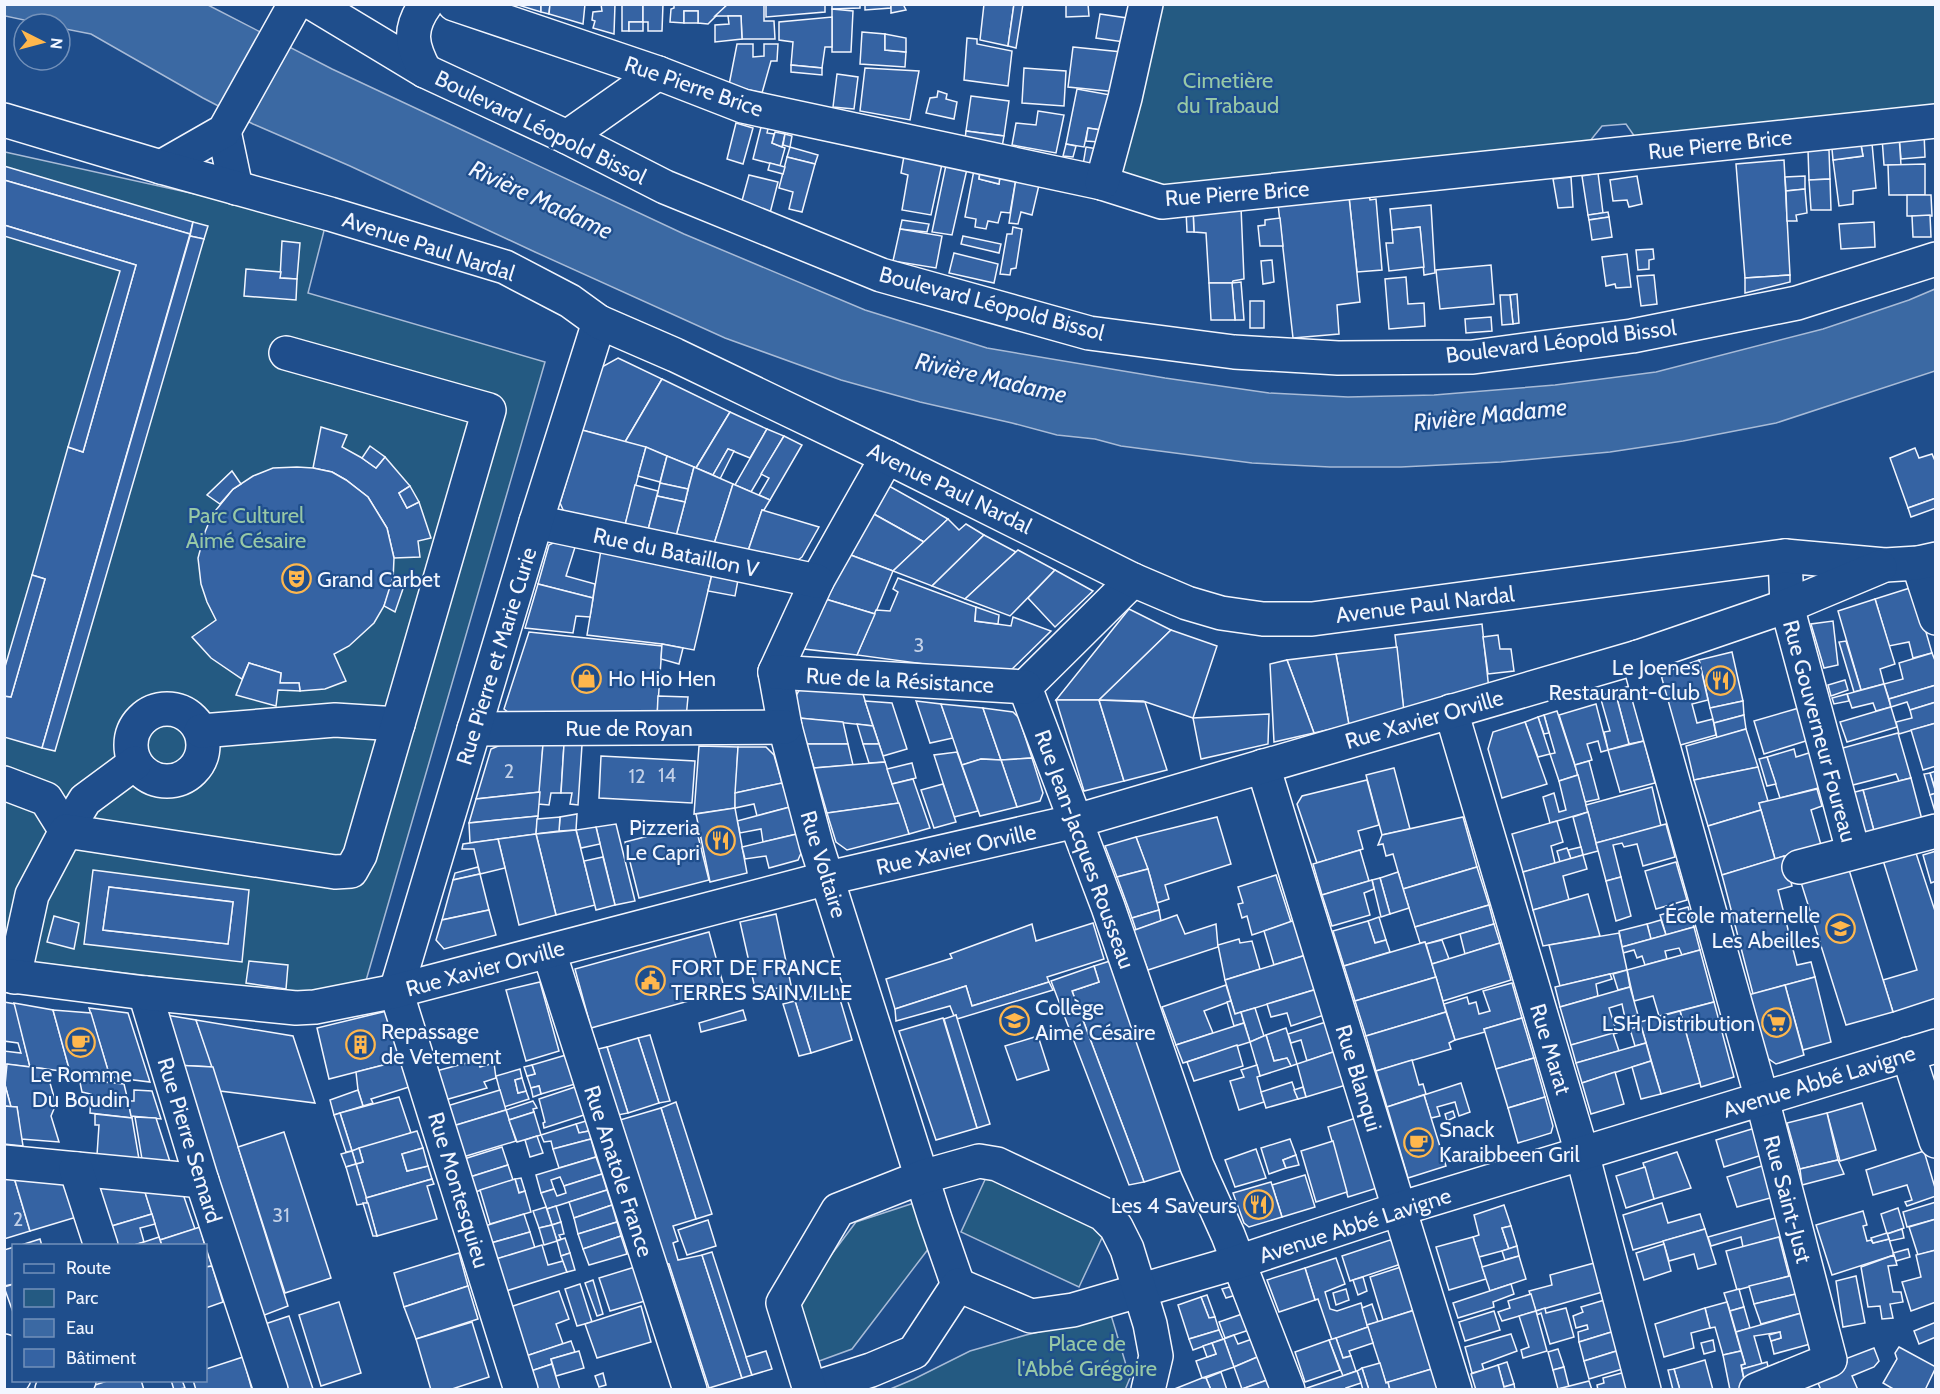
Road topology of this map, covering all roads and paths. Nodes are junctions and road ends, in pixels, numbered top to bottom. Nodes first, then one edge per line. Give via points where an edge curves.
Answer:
1 (362, 4) edge
2 (426, 4) edge
3 (454, 4) edge
4 (1146, 4) edge
5 (305, 9) edge
6 (425, 71) junction
7 (658, 73) junction
8 (4, 120) edge
9 (1935, 121) edge
10 (224, 131) junction
11 (567, 137) junction
12 (161, 167) junction
13 (1102, 183) junction
14 (236, 188) junction
15 (1935, 259) edge
16 (599, 322) junction
17 (286, 353) dead end
18 (887, 457) junction
19 (536, 522) junction
20 (1785, 555) junction
21 (1927, 561) edge
22 (1885, 565) junction
23 (1133, 580) junction
24 (817, 581) junction
25 (1787, 606) junction
26 (1935, 618) edge
27 (1638, 657) junction
28 (775, 672) junction
29 (1025, 687) junction
30 (1450, 711) junction
31 (398, 724) junction
32 (785, 727) junction
33 (474, 729) junction
34 (201, 730) junction
35 (135, 763) junction
36 (1263, 766) junction
37 (4, 783) edge
38 (1076, 821) junction
39 (66, 831) junction
40 (1935, 831) edge
41 (1853, 851) junction
42 (1799, 867) dead end
43 (828, 878) junction
44 (549, 952) junction
45 (9, 976) edge
46 (396, 992) junction
47 (145, 993) junction
48 (1922, 1050) edge
49 (1762, 1099) junction
50 (1935, 1141) edge
51 (1582, 1153) junction
52 (4, 1162) edge
53 (76, 1169) junction
54 (922, 1177) junction
55 (202, 1181) junction
56 (1399, 1209) junction
57 (101, 1244) edge
58 (1238, 1262) junction
59 (958, 1284) junction
60 (1140, 1290) junction
61 (4, 1351) edge
62 (12, 1373) edge
63 (73, 1382) edge
64 (52, 1389) edge
65 (271, 1389) edge
66 (521, 1389) edge
67 (690, 1389) edge
68 (809, 1389) edge
69 (1148, 1389) edge
70 (1287, 1389) edge
71 (1455, 1389) edge
72 (1644, 1389) edge
73 (1756, 1389) edge

1 - 5 street
2 - 6 street via 412,35
3 - 7 street, Rue Pierre Brice
4 - 13 street
5 - 6 street, Boulevard Léopold Bissol
5 - 10 street
6 - 11 street, Boulevard Léopold Bissol
7 - 11 street
7 - 13 street, Rue Pierre Brice via 743,106
8 - 12 street, Avenue Paul Nardal
9 - 13 street, Rue Pierre Brice via 1162,202
10 - 12 street
10 - 14 street
11 - 15 street, Boulevard Léopold Bissol via 665,187 881,275 1089,333 1234,352 1338,358 1473,357 1632,336 1797,303
12 - 14 street, Avenue Paul Nardal
14 - 16 street, Avenue Paul Nardal via 505,267 570,301
16 - 18 street, Avenue Paul Nardal
16 - 19 street, Rue Pierre et Marie Curie
17 - 31 street via 489,410
18 - 23 street, Avenue Paul Nardal
18 - 24 street
19 - 24 street, Rue du Bataillon V
19 - 33 street, Rue Pierre et Marie Curie
20 - 22 street, Avenue Paul Nardal
20 - 23 street, Avenue Paul Nardal via 1312,619 1263,619 1221,613
20 - 25 street, Rue Gouverneur Foureau
21 - 22 street, Avenue Paul Nardal
21 - 26 street
22 - 25 street, Rue Xavier Orville
23 - 29 street
24 - 28 street
25 - 27 street, Rue Xavier Orville
25 - 41 street, Rue Gouverneur Foureau
27 - 30 street, Rue Xavier Orville
27 - 49 street, Rue Saint-Just
28 - 29 street, Rue de la Résistance
28 - 32 street, Rue Voltaire
29 - 38 street, Rue Jean-Jacques Rousseau
30 - 36 street, Rue Xavier Orville
30 - 51 street, Rue Marat
31 - 34 street via 335,720
31 - 39 street via 360,855 351,871 335,872
32 - 33 street, Rue de Royan
32 - 43 street, Rue Voltaire
33 - 46 street, Rue Pierre et Marie Curie
34 - 35 street via 202,755 197,766 177,781 153,779
34 - 35 street via 185,713 174,709 151,712 141,719 130,740
35 - 39 street via 85,800
36 - 38 street, Rue Xavier Orville
36 - 56 street, Rue Blanqui
37 - 39 street via 46,799
38 - 43 street, Rue Xavier Orville
38 - 58 street, Rue Jean-Jacques Rousseau via 1197,1166
39 - 45 street via 32,895
40 - 41 street
41 - 42 street, Rue Gouverneur Foureau
43 - 44 street, Rue Xavier Orville
43 - 54 street, Rue Voltaire
44 - 46 street, Rue Xavier Orville
44 - 67 street, Rue Anatole France
45 - 47 street, Rue Xavier Orville
46 - 47 street, Rue Xavier Orville via 296,1008
46 - 66 street, Rue Montesquieu
47 - 55 street, Rue Pierre Semard
48 - 49 street, Avenue Abbé Lavigne
48 - 50 street
49 - 51 street, Avenue Abbé Lavigne
49 - 73 street, Rue Saint-Just via 1830,1360
51 - 56 street, Avenue Abbé Lavigne
51 - 72 street, Rue Marat
52 - 53 street
53 - 55 street
53 - 57 street
54 - 59 street, Rue Voltaire
54 - 60 street via 979,1161 997,1164 1103,1214 1116,1227 1127,1249
54 - 68 street via 838,1210 783,1303
55 - 65 street, Rue Pierre Semard
56 - 58 street, Avenue Abbé Lavigne
56 - 71 street, Rue Blanqui
58 - 60 street, Avenue Abbé Lavigne
58 - 70 street, Rue Jean-Jacques Rousseau
59 - 60 street, Avenue Abbé Lavigne via 1031,1316 1073,1310
59 - 68 street via 914,1352
60 - 69 street via 1156,1356
61 - 62 street
63 - 64 street

